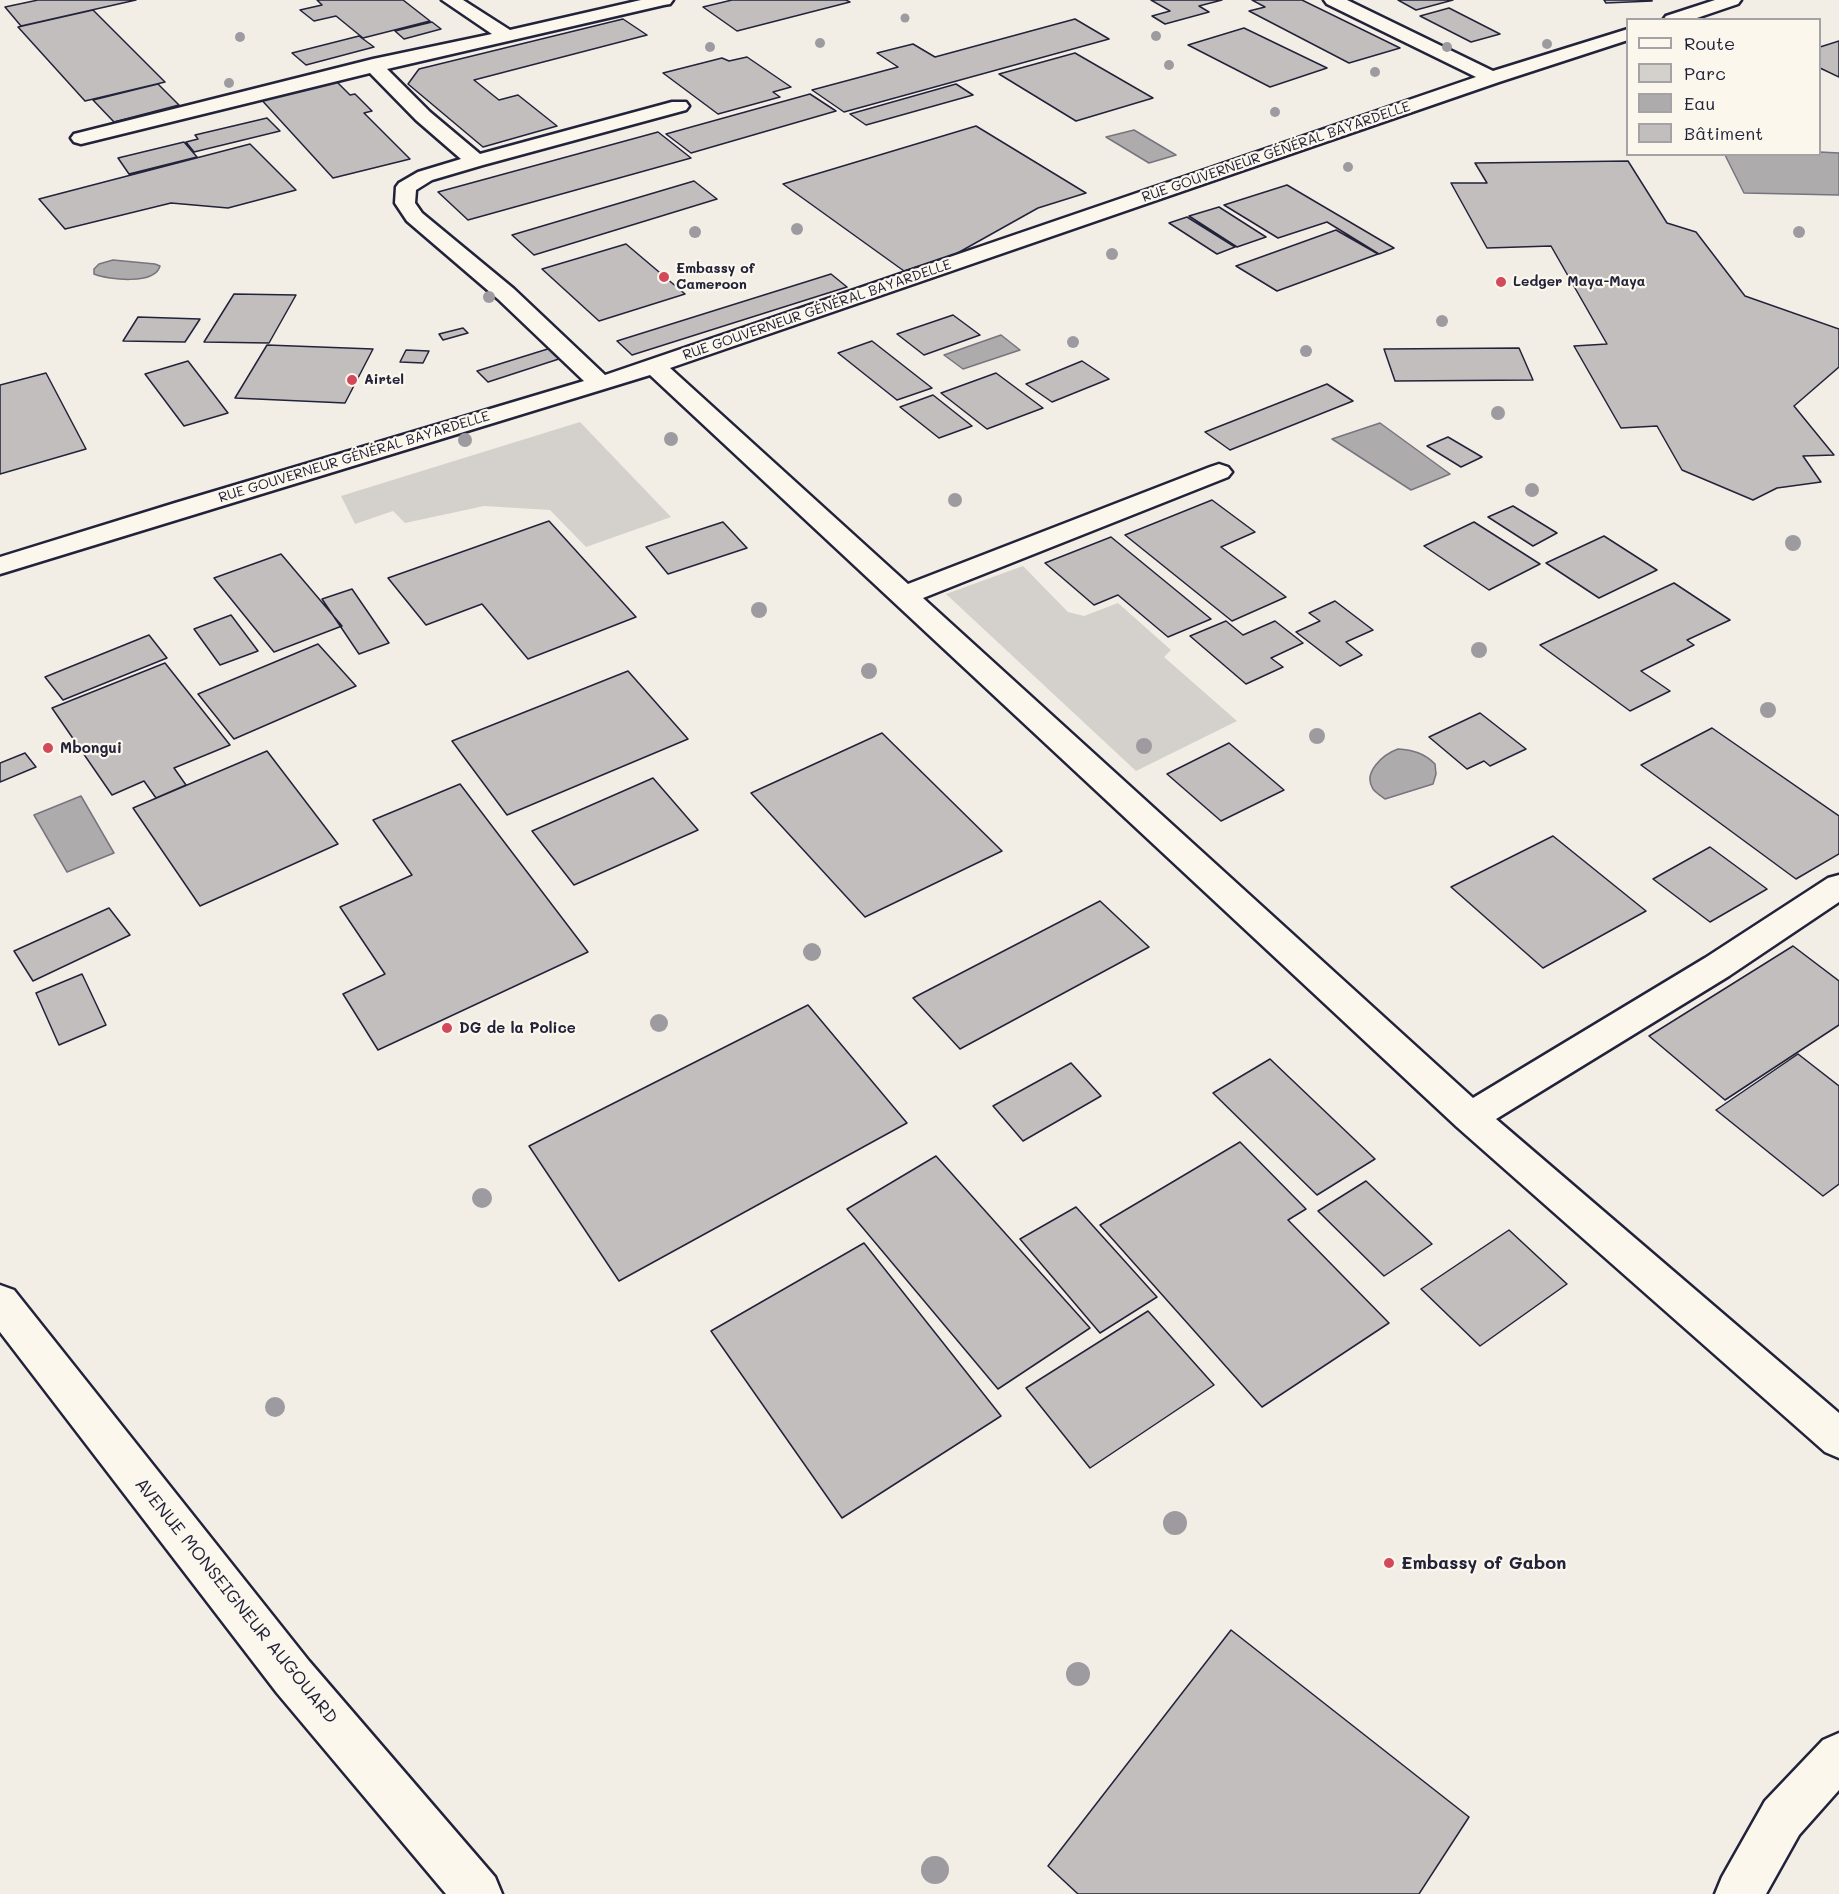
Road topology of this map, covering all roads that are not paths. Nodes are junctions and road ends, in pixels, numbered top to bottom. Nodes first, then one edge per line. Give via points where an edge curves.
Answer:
1 (451, 0) edge
2 (664, 0) edge
3 (1333, 0) edge
4 (1732, 0) edge
5 (1678, 18) edge
6 (1626, 35) edge
7 (508, 36) junction
8 (373, 66) junction
9 (1492, 78) junction
10 (679, 106) dead end
11 (81, 138) dead end
12 (476, 161) junction
13 (654, 366) junction
14 (601, 384) junction
15 (1219, 472) dead end
16 (0, 566) edge
17 (905, 595) junction
18 (1839, 886) edge
19 (1470, 1117) junction
20 (0, 1302) edge
21 (1839, 1439) edge
22 (1839, 1756) edge
23 (478, 1894) edge
24 (1739, 1894) edge

1 - 7 street
2 - 7 street
3 - 9 street
4 - 5 street
6 - 9 street, RUE GOUVERNEUR GÉNÉRAL BAYARDELLE
7 - 8 street
8 - 11 street
8 - 12 street
9 - 13 street, RUE GOUVERNEUR GÉNÉRAL BAYARDELLE
10 - 12 street
12 - 14 street via 425,176 406,187 405,203 414,217 506,294
13 - 14 street, RUE GOUVERNEUR GÉNÉRAL BAYARDELLE
13 - 17 street
14 - 16 street, RUE GOUVERNEUR GÉNÉRAL BAYARDELLE
15 - 17 street
17 - 19 street
18 - 19 street via 1717,967
19 - 21 street
20 - 23 street, AVENUE MONSEIGNEUR AUGOUARD via 293,1677
22 - 24 street via 1782,1818

